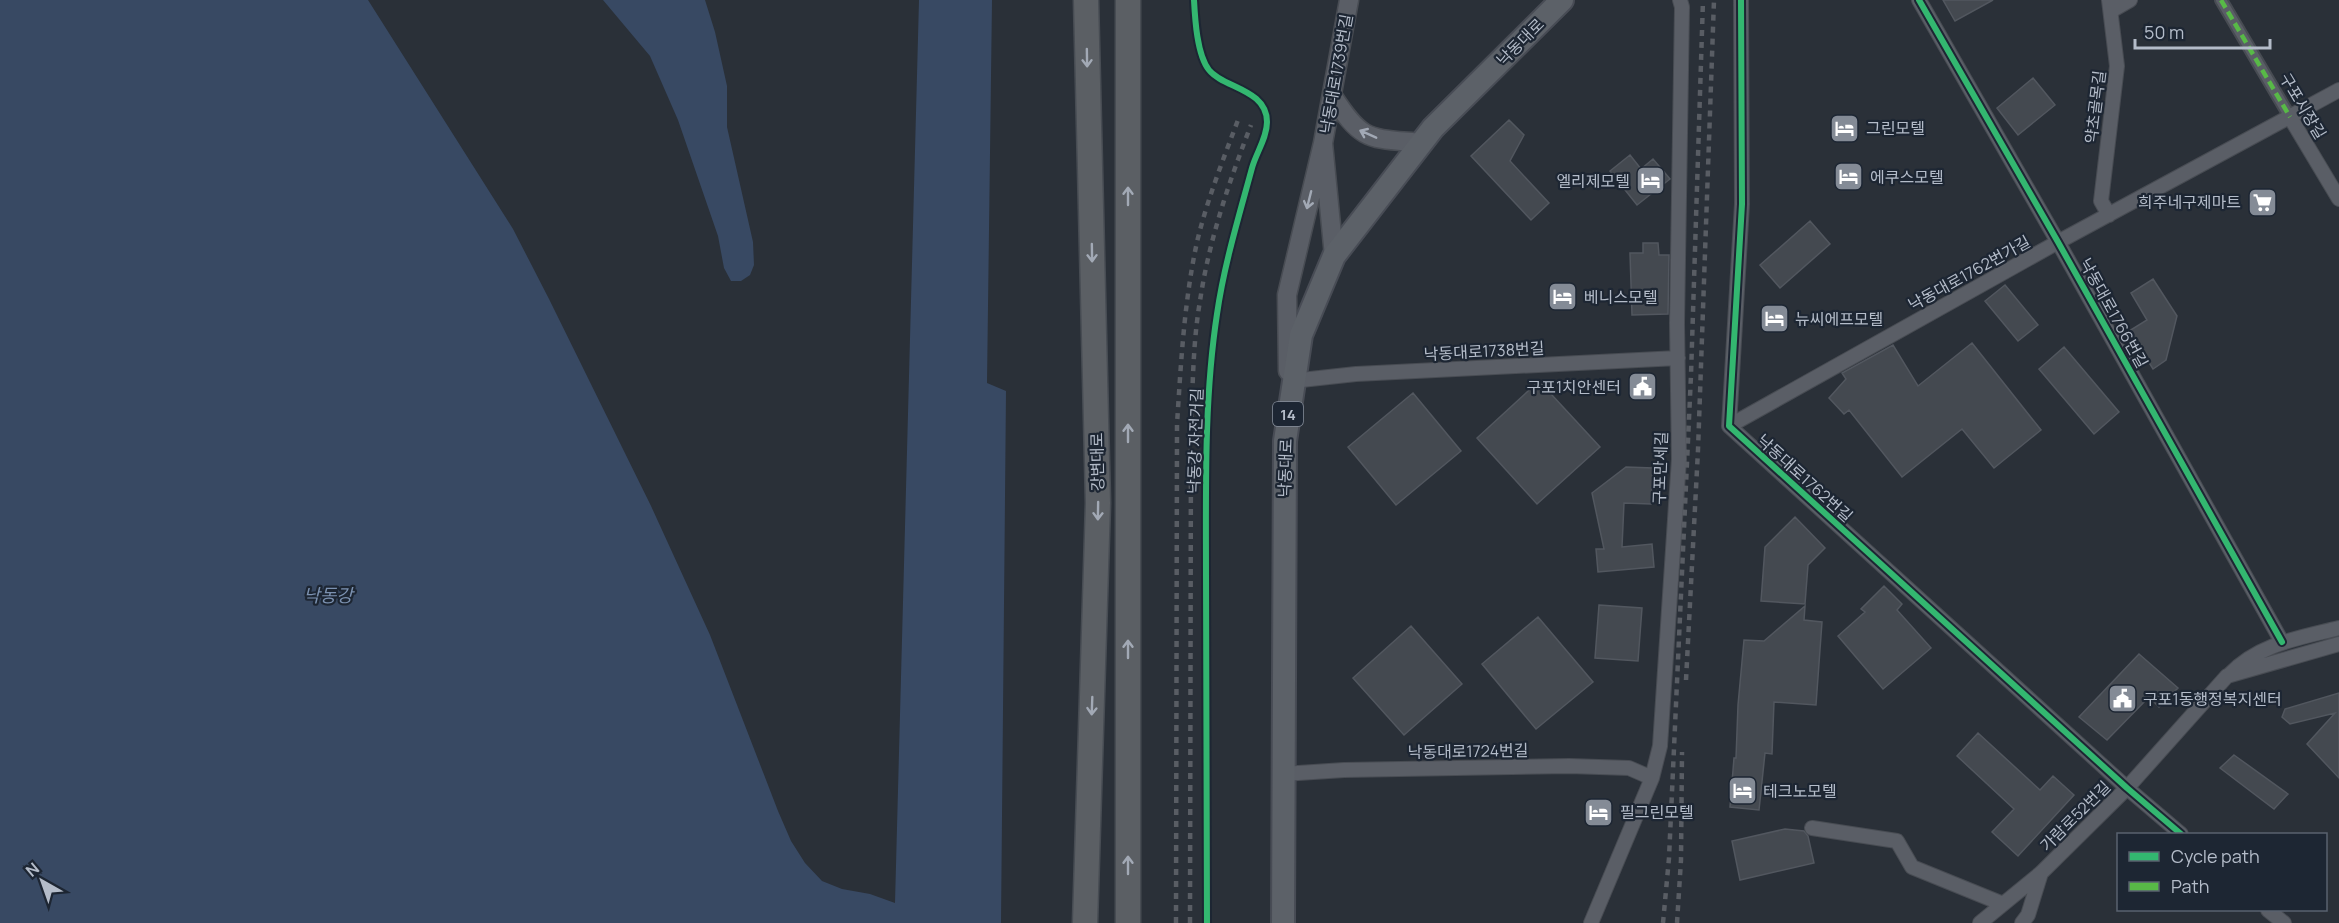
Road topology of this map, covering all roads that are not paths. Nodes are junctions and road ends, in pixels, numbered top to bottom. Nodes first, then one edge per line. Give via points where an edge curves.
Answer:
1 (1086, 0) edge
2 (1128, 0) edge
3 (1349, 0) edge
4 (1562, 0) edge
5 (1680, 0) edge
6 (1741, 0) edge
7 (1919, 0) edge
8 (2130, 0) edge
9 (2221, 0) edge
10 (2110, 6) edge
11 (2339, 90) edge
12 (1332, 95) junction
13 (2290, 117) junction
14 (1323, 143) junction
15 (1421, 143) junction
16 (2339, 199) edge
17 (2109, 215) junction
18 (2058, 242) junction
19 (1334, 256) junction
20 (1678, 358) junction
21 (1292, 381) junction
22 (1289, 409) junction
23 (1729, 426) junction
24 (2339, 628) edge
25 (2282, 642) junction
26 (2339, 644) edge
27 (2227, 676) junction
28 (1283, 774) junction
29 (1652, 778) junction
30 (2127, 788) junction
31 (1812, 828) dead end
32 (2180, 833) edge
33 (2041, 873) junction
34 (2003, 904) junction
35 (2270, 911) edge
36 (1085, 923) edge
37 (1128, 923) edge
38 (1283, 923) edge
39 (1591, 923) edge
40 (1980, 923) edge
41 (2022, 923) edge
42 (2284, 923) edge

1 -> 36 highway, 강변대로 via 1098,503
37 -> 2 highway, 강변대로
3 - 12 street, 낙동대로1739번길
4 - 15 main road, 낙동대로 / 14
5 - 20 street, 구포만세길
6 - 23 street via 1742,204
7 - 18 street, 낙동대로1766번길
8 - 10 street
9 - 13 street, 구포시장길
10 - 17 street, 약초골목길 via 2117,66 2100,201
11 - 13 street, 낙동대로1762번가길
12 - 14 street, 낙동대로1739번길
15 -> 12 street via 1361,133 1348,121
13 - 16 street, 구포시장길
13 - 17 street, 낙동대로1762번가길
14 - 19 street, 낙동대로1739번길
14 -> 22 street via 1287,295
15 - 19 main road, 낙동대로 / 14
17 - 18 street, 낙동대로1762번가길
18 - 23 street, 낙동대로1762번가길
18 - 25 street, 낙동대로1766번길
19 - 21 main road, 낙동대로 / 14 via 1301,335
20 - 21 street, 낙동대로1738번길 via 1356,374
20 - 29 street, 구포만세길 via 1679,459 1666,680 1660,746
21 - 22 main road, 낙동대로 / 14
22 - 28 main road, 낙동대로 / 14 via 1285,441
23 - 30 street, 낙동대로1762번길
24 - 25 street
25 - 27 street, 가람로52번길 via 2251,655
26 - 27 street
27 - 30 street, 가람로52번길
28 - 29 street, 낙동대로1724번길 via 1569,766 1629,768
28 - 38 main road, 낙동대로 / 14
29 - 39 street, 구포만세길
30 - 32 street, 낙동대로1762번길
30 - 33 street, 가람로52번길
31 - 34 street via 1897,842 1912,867
33 - 34 street, 가람로52번길
33 - 41 street
34 - 40 street, 가람로52번길
35 - 42 street

